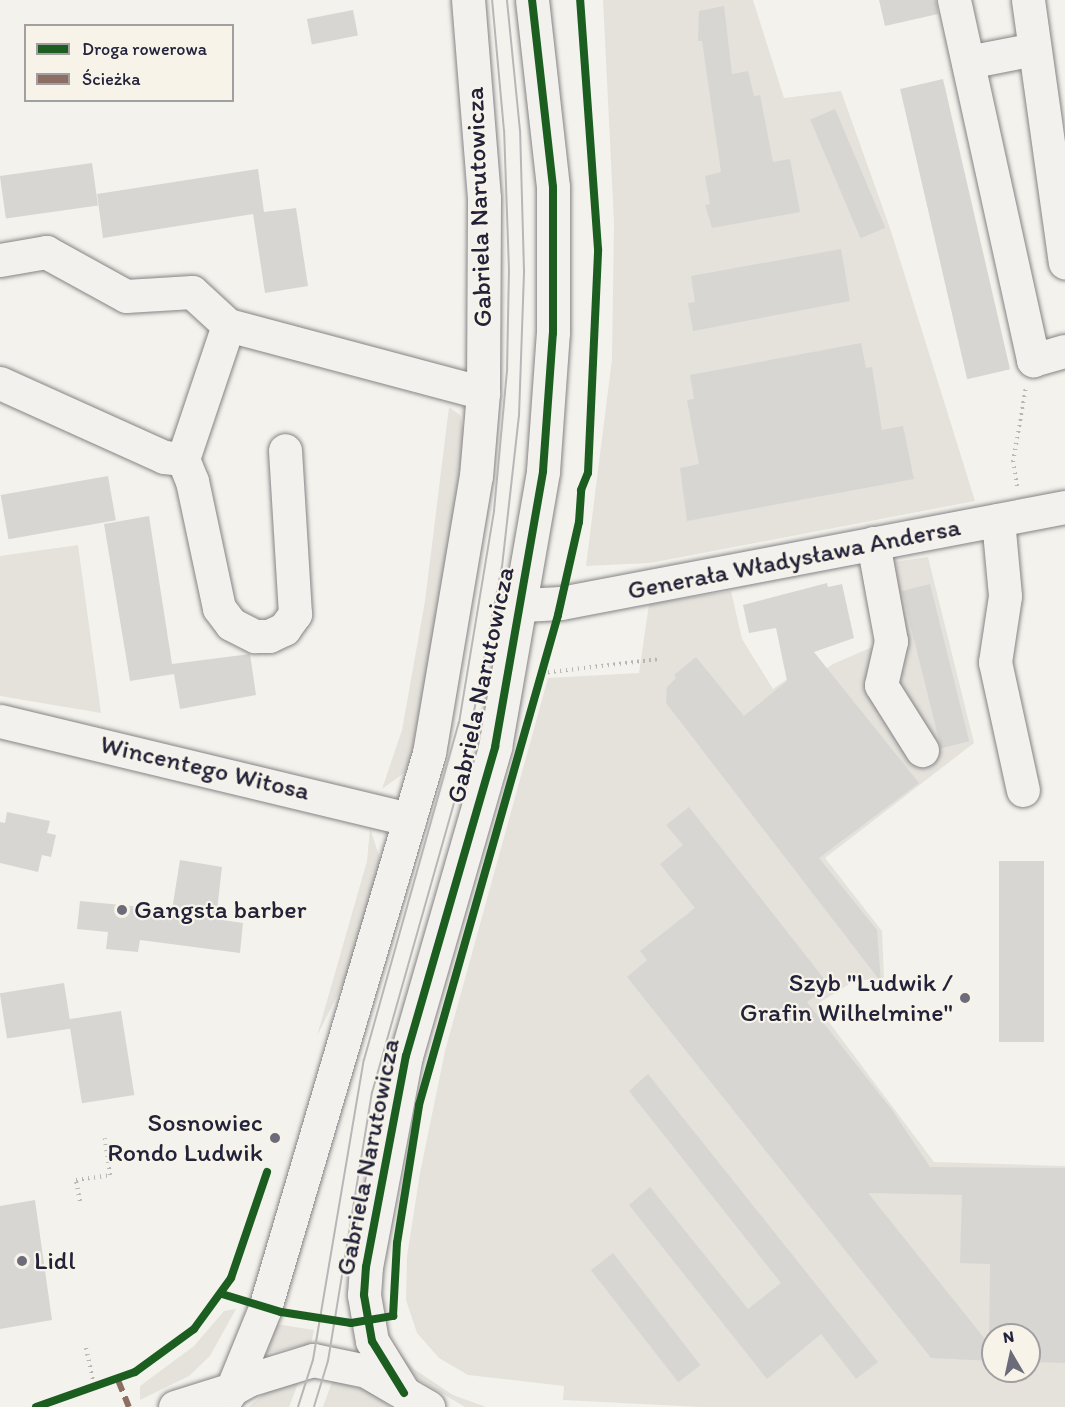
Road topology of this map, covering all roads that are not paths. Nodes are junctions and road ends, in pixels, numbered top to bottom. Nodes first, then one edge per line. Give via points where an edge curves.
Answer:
1 (468, 0) edge
2 (532, 0) edge
3 (954, 0) edge
4 (1028, 0) edge
5 (1034, 49) junction
6 (968, 62) junction
7 (1062, 210) edge
8 (0, 260) edge
9 (1065, 262) edge
10 (228, 325) junction
11 (1065, 351) edge
12 (0, 383) edge
13 (483, 393) junction
14 (285, 450) dead end
15 (183, 459) junction
16 (1065, 507) edge
17 (998, 520) junction
18 (873, 543) junction
19 (522, 605) junction
20 (0, 721) edge
21 (922, 750) dead end
22 (1023, 790) dead end
23 (409, 819) junction
24 (226, 1398) edge
25 (416, 1402) edge
26 (175, 1407) edge

1 - 13 street, Gabriela Narutowicza via 484,198
2 - 19 street, Gabriela Narutowicza via 553,187 553,333 543,471
3 - 6 street
4 - 5 street
5 - 6 street
5 - 7 street
6 - 11 street via 1033,360
7 - 9 street
8 - 10 street via 46,252 126,296 192,292
10 - 13 street
10 - 15 street
12 - 15 street via 164,457
13 - 23 street, Gabriela Narutowicza via 474,488 429,753
14 - 15 street via 295,614 284,629 268,636 255,636 231,624 219,608 192,481
16 - 17 street, Generała Władysława Andersa
17 - 18 street, Generała Władysława Andersa
17 - 22 street via 1005,596 995,662
18 - 19 street, Generała Władysława Andersa via 561,603
18 - 21 street via 891,641 881,685
19 - 25 street, Gabriela Narutowicza via 495,747 406,1056 366,1267 364,1295 372,1341
20 - 23 street, Wincentego Witosa
23 - 24 street, Gabriela Narutowicza via 266,1308
24 - 25 street via 264,1372 313,1360 349,1364
24 - 26 street

